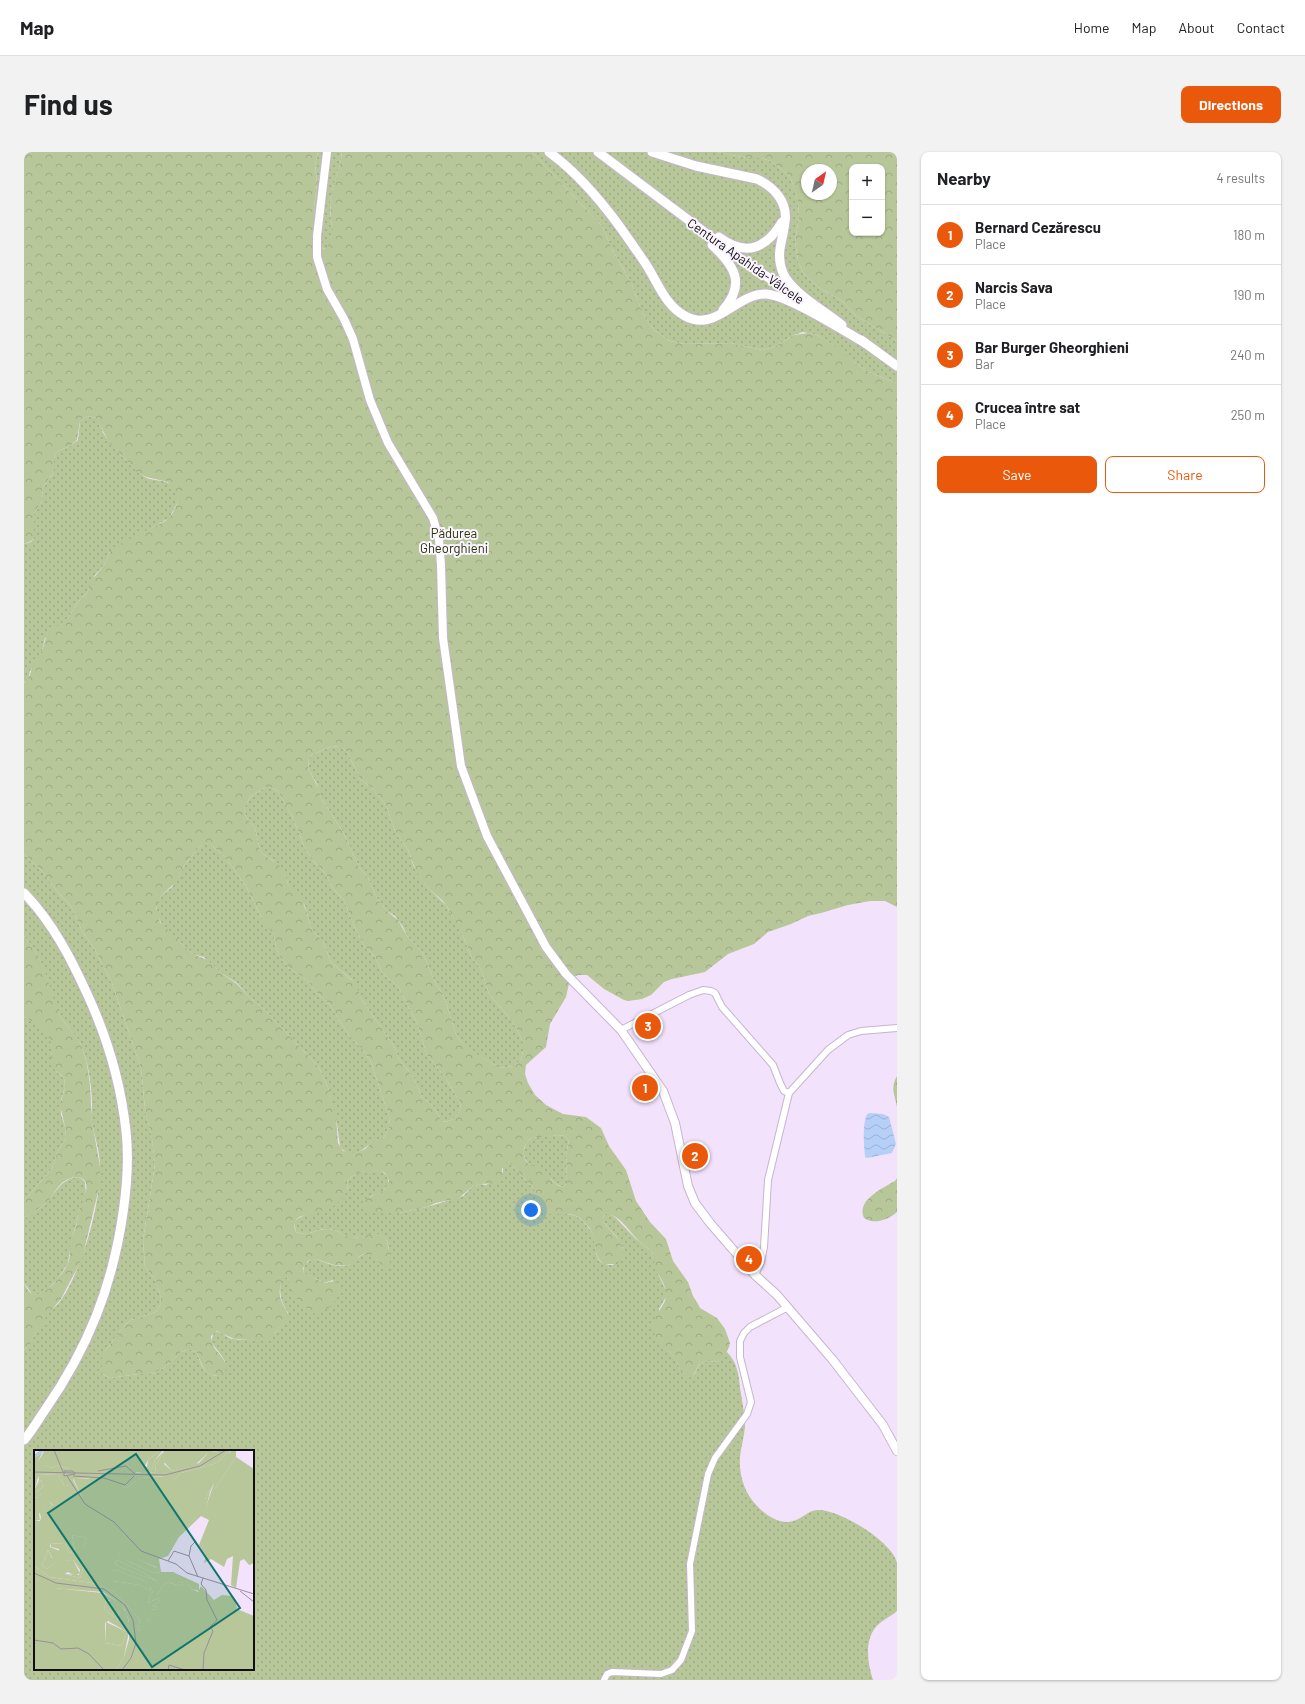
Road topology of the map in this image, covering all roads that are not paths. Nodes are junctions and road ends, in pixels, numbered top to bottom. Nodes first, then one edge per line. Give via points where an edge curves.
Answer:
1 (328, 152) edge
2 (549, 152) edge
3 (598, 152) edge
4 (652, 152) edge
5 (638, 182) junction
6 (786, 216) junction
7 (715, 318) junction
8 (865, 343) junction
9 (897, 366) edge
10 (24, 893) edge
11 (897, 1028) edge
12 (621, 1030) junction
13 (789, 1093) junction
14 (755, 1275) junction
15 (788, 1307) junction
16 (24, 1440) edge
17 (897, 1451) edge
18 (604, 1680) edge

1 - 12 main road via 317,236 317,257 327,289 353,339 370,400 388,443 434,518 441,565 443,638 461,766 487,836 546,947 566,974
2 - 7 highway via 594,195 631,242 671,306 686,317 700,321
3 - 5 highway, Centura Apahida-Vâlcele
4 - 6 highway via 696,166 764,182 779,196
5 - 6 highway via 723,240 742,247 751,248 769,240
5 - 7 highway via 649,196 708,241 732,268 736,278 735,292 728,305
5 - 8 highway, Centura Apahida-Vâlcele via 735,255
6 - 8 highway via 779,253 787,278 802,294
7 - 8 highway via 743,300 766,294 786,299
8 - 9 highway, Centura Apahida-Vâlcele
10 - 16 highway via 53,928 73,961 102,1026 117,1079 126,1132 127,1162 120,1234 112,1274 98,1312 58,1391
11 - 13 street via 861,1031 848,1035 828,1050
12 - 13 street via 689,995 703,990 711,991 773,1065 784,1090
12 - 14 main road via 663,1091 675,1123 688,1186 695,1204
13 - 14 street via 768,1180 764,1247
14 - 15 main road
15 - 17 main road via 883,1425
15 - 18 street via 750,1327 740,1341 740,1357 751,1402 747,1414 715,1458 708,1474 690,1564 692,1631 680,1660 672,1670 661,1674 612,1672 607,1674

